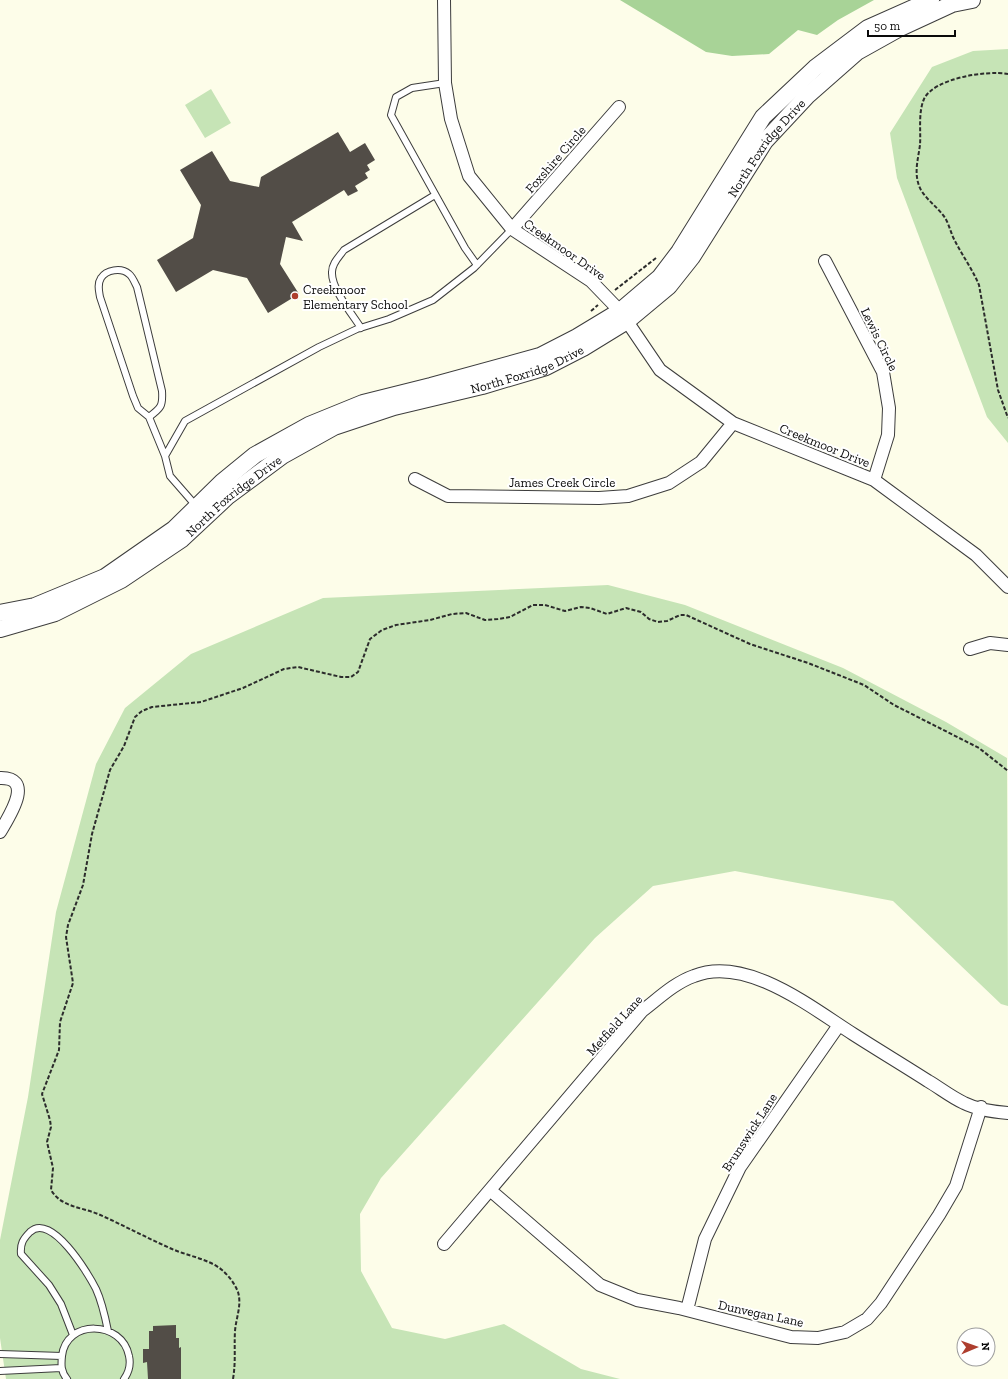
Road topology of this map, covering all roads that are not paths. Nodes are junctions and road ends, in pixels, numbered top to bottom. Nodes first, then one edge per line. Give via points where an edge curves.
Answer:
1 (444, 0) edge
2 (932, 0) edge
3 (972, 0) edge
4 (445, 83) junction
5 (618, 107) dead end
6 (435, 195) junction
7 (512, 229) junction
8 (825, 261) dead end
9 (477, 265) junction
10 (624, 316) junction
11 (361, 328) junction
12 (149, 417) junction
13 (734, 422) junction
14 (165, 456) junction
15 (415, 479) dead end
16 (874, 480) junction
17 (202, 511) junction
18 (1008, 586) edge
19 (0, 613) edge
20 (0, 629) edge
21 (1008, 644) edge
22 (970, 650) dead end
23 (0, 778) edge
24 (0, 832) edge
25 (839, 1025) junction
26 (981, 1107) junction
27 (1008, 1113) edge
28 (490, 1190) junction
29 (444, 1244) dead end
30 (687, 1310) junction
31 (108, 1331) junction
32 (73, 1336) junction
33 (0, 1354) edge
34 (62, 1356) junction
35 (61, 1368) junction
36 (0, 1371) edge
37 (67, 1379) edge
38 (124, 1379) edge

1 - 4 street, Creekmoor Drive
2 - 10 street, North Foxridge Drive via 868,28 815,68 763,117 674,258
3 - 10 street, North Foxridge Drive via 952,4 900,28 857,52 808,96 764,141 692,257 668,286
4 - 6 lane via 412,88 396,97 391,115
4 - 7 street, Creekmoor Drive via 451,119 469,176
5 - 7 street, Foxshire Circle
6 - 9 lane
6 - 11 lane via 344,250 335,261 332,272 336,288
7 - 9 lane
7 - 10 street, Creekmoor Drive via 591,281
8 - 16 street, Lewis Circle via 883,372 889,408 888,435
9 - 11 lane via 433,300
10 - 13 street, Creekmoor Drive via 660,370
10 - 17 street, North Foxridge Drive via 540,356 363,403 309,425 255,455 222,482
11 - 14 lane via 319,347 185,421
12 - 12 lane via 138,408 133,396 100,297 100,278 108,272 119,270 129,274 137,287 162,391 163,402 159,410
12 - 14 lane
13 - 15 street, James Creek Circle via 701,462 669,483 628,496 448,496
13 - 16 street, Creekmoor Drive
14 - 17 lane via 170,476
16 - 18 street, Creekmoor Drive via 976,555
17 - 19 street, North Foxridge Drive via 105,577 35,606
17 - 20 street, North Foxridge Drive via 182,539 113,584 55,613
21 - 22 street via 990,643
23 - 24 street via 14,782 19,797
25 - 26 street, Metfield Lane via 965,1103
25 - 28 street, Metfield Lane via 789,992 752,976 726,972 695,975 676,985 642,1011
25 - 30 street, Brunswick Lane via 740,1167 705,1239
26 - 27 street, Metfield Lane
26 - 30 street, Dunvegan Lane via 956,1186 881,1303 867,1319 845,1332 818,1338 791,1337
28 - 29 street, Metfield Lane
28 - 30 street, Dunvegan Lane via 600,1285 636,1300
31 - 32 lane via 96,1328 82,1330
31 - 32 lane via 103,1306 81,1265 57,1236 48,1229 38,1228 21,1243 21,1254 49,1285 61,1304
31 - 38 lane via 118,1336 127,1347 130,1362 128,1374
32 - 34 lane
33 - 34 lane
34 - 35 lane
35 - 36 lane
35 - 37 lane

